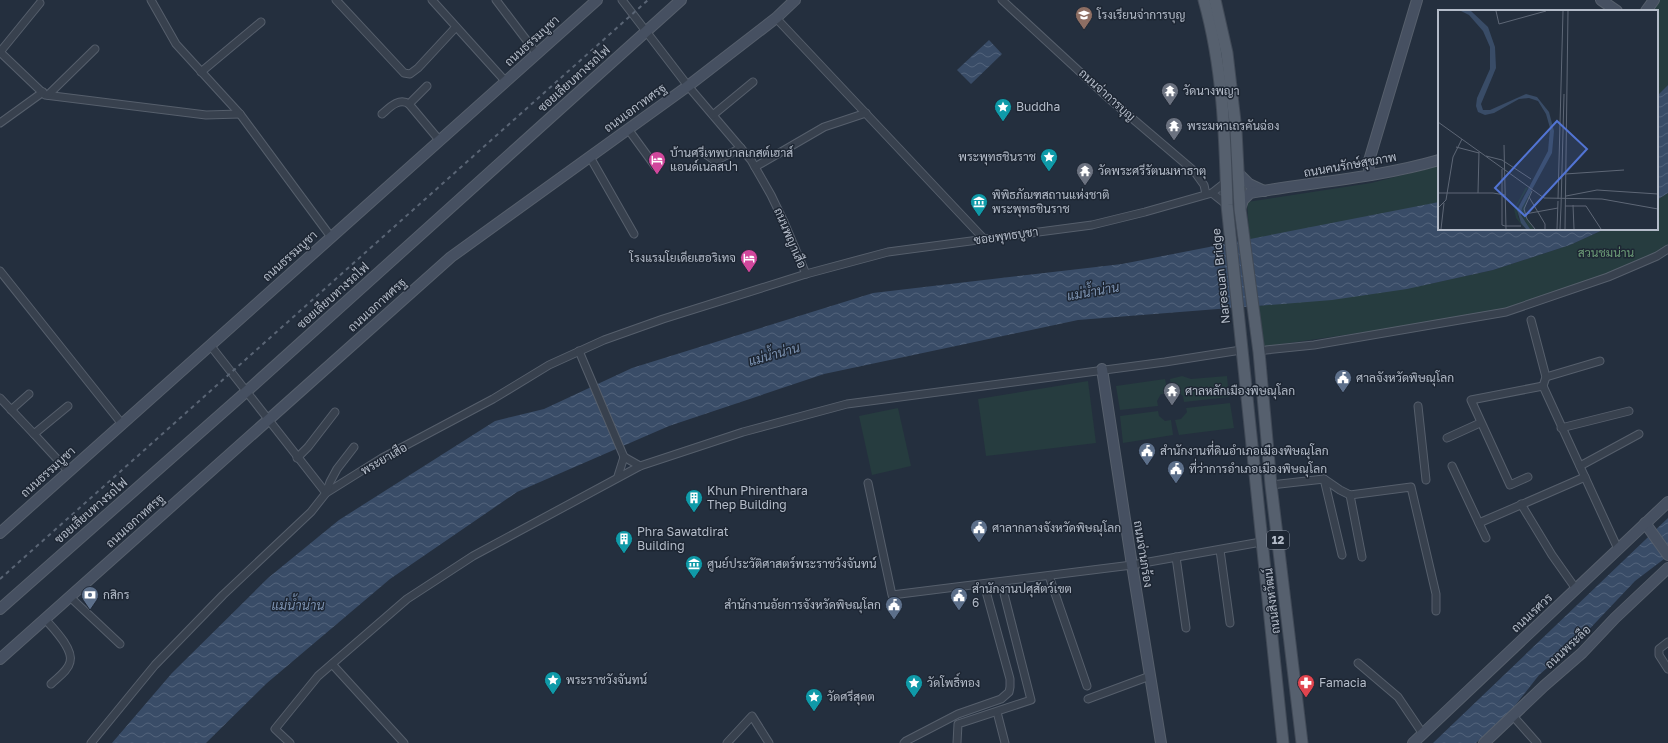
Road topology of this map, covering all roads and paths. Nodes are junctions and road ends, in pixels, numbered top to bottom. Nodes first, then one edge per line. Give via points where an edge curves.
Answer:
1 (151, 0) edge
2 (336, 0) edge
3 (432, 0) edge
4 (496, 0) edge
5 (597, 0) edge
6 (622, 0) edge
7 (681, 0) edge
8 (795, 0) edge
9 (1002, 0) edge
10 (1204, 0) edge
11 (1215, 0) edge
12 (1417, 0) edge
13 (1601, 0) edge
14 (1654, 0) edge
15 (40, 3) dead end
16 (1616, 10) edge
17 (1647, 10) edge
18 (776, 18) junction
19 (261, 22) dead end
20 (456, 27) junction
21 (647, 31) junction
22 (95, 49) dead end
23 (0, 52) edge
24 (537, 54) junction
25 (201, 72) junction
26 (506, 82) junction
27 (753, 82) dead end
28 (427, 86) dead end
29 (688, 86) junction
30 (45, 94) junction
31 (409, 104) junction
32 (240, 114) junction
33 (382, 114) dead end
34 (866, 114) junction
35 (713, 115) junction
36 (0, 123) edge
37 (628, 129) junction
38 (440, 141) junction
39 (741, 148) junction
40 (703, 152) dead end
41 (590, 156) junction
42 (1438, 160) edge
43 (655, 166) dead end
44 (755, 167) junction
45 (1238, 173) junction
46 (1370, 175) junction
47 (1226, 182) junction
48 (1264, 191) junction
49 (1209, 194) junction
50 (1241, 204) junction
51 (1227, 205) junction
52 (634, 234) dead end
53 (331, 237) junction
54 (984, 239) junction
55 (1668, 249) edge
56 (0, 271) edge
57 (806, 274) junction
58 (1531, 320) dead end
59 (210, 345) junction
60 (1241, 347) junction
61 (579, 351) junction
62 (1259, 352) junction
63 (1600, 361) dead end
64 (1102, 369) junction
65 (1546, 377) junction
66 (524, 380) joint
67 (1542, 386) junction
68 (247, 391) junction
69 (30, 394) dead end
70 (0, 398) edge
71 (68, 406) dead end
72 (1418, 406) dead end
73 (11, 410) junction
74 (1629, 410) dead end
75 (336, 412) dead end
76 (268, 420) junction
77 (1480, 423) junction
78 (122, 424) junction
79 (1561, 428) junction
80 (34, 434) junction
81 (1639, 434) dead end
82 (1447, 438) dead end
83 (354, 447) dead end
84 (624, 457) junction
85 (297, 458) junction
86 (640, 466) junction
87 (1452, 466) dead end
88 (1580, 466) junction
89 (69, 472) junction
90 (618, 476) junction
91 (1528, 477) dead end
92 (1585, 477) junction
93 (1324, 479) junction
94 (1426, 480) dead end
95 (868, 483) dead end
96 (1271, 485) junction
97 (326, 493) junction
98 (1350, 495) junction
99 (1668, 502) edge
100 (1521, 504) junction
101 (1479, 523) junction
102 (1648, 527) junction
103 (1, 530) edge
104 (1486, 538) dead end
105 (1278, 541) junction
106 (1261, 542) junction
107 (1618, 549) junction
108 (1220, 550) junction
109 (1668, 555) edge
110 (1342, 556) dead end
111 (1176, 557) junction
112 (1362, 557) dead end
113 (1132, 565) junction
114 (1668, 568) edge
115 (1049, 576) junction
116 (1001, 582) junction
117 (984, 584) junction
118 (1576, 589) junction
119 (70, 597) junction
120 (0, 608) edge
121 (1436, 611) dead end
122 (45, 619) junction
123 (1230, 623) dead end
124 (1186, 628) dead end
125 (1668, 642) edge
126 (120, 644) dead end
127 (0, 659) edge
128 (1358, 663) dead end
129 (332, 664) junction
130 (1668, 669) edge
131 (1150, 676) junction
132 (51, 684) dead end
133 (1087, 686) dead end
134 (1088, 699) dead end
135 (997, 712) junction
136 (1513, 716) junction
137 (1423, 734) junction
138 (91, 743) edge
139 (290, 743) edge
140 (404, 743) edge
141 (727, 743) edge
142 (769, 743) edge
143 (904, 743) edge
144 (957, 743) edge
145 (1005, 743) edge
146 (1161, 743) edge
147 (1283, 743) edge
148 (1302, 743) edge
149 (1413, 743) edge
150 (1484, 743) edge
151 (1537, 743) edge

1 - 25 street via 176,44
2 - 20 street via 407,74 418,68
3 - 20 street
4 - 24 street
5 - 24 street, ถนนธรรมบูชา
6 - 21 street, ถนนพญาเสือ
7 - 21 street, ซอยเลียบทางรถไฟ
8 - 18 street, ถนนเอกาทศรฐ
9 - 49 street, ถนนจ่าการบุญ via 1106,96 1194,171
10 - 47 main road, 12 via 1217,57 1225,130
11 - 45 main road, 12 via 1227,53
12 - 46 street via 1368,164
13 - 16 street
14 - 17 street
15 - 23 street
18 - 29 street, ถนนเอกาทศรฐ
18 - 34 street
19 - 25 street
20 - 26 street
21 - 29 street, ถนนพญาเสือ
21 - 68 street, ซอยเลียบทางรถไฟ
22 - 30 street
23 - 30 street
24 - 26 street, ถนนธรรมบูชา
25 - 32 street
26 - 38 street, ถนนธรรมบูชา
27 - 35 street
28 - 31 street
29 - 35 street, ถนนพญาเสือ
29 - 37 street, ถนนเอกาทศรฐ
30 - 32 street via 206,115
30 - 36 street
31 - 33 street via 397,103
31 - 38 street
32 - 53 street
34 - 44 street via 824,127
34 - 54 street
35 - 39 street, ถนนพญาเสือ
37 - 41 street, ถนนเอกาทศรฐ
37 - 43 street
38 - 53 street, ถนนธรรมบูชา
39 - 40 street via 715,161
39 - 44 street, ถนนพญาเสือ
41 - 52 street
41 - 76 street, ถนนเอกาทศรฐ via 452,257
42 - 46 street, ถนนคนรักษ์สุขภาพ
44 - 57 street, ถนนพญาเสือ via 784,222
45 - 48 street via 1249,184
45 - 50 main road, 12
46 - 48 street, ถนนคนรักษ์สุขภาพ
47 - 49 street
47 - 51 main road, 12
48 - 50 street, ถนนคนรักษ์สุขภาพ via 1250,193
49 - 51 street
49 - 54 street, ซอยพุทธบูชา via 1092,225
50 - 62 main road, ถนนสิงหวัฒน์ / 12
51 - 60 main road, Naresuan Bridge / 12
53 - 59 street, ถนนธรรมบูชา
54 - 57 street, ซอยพุทธบูชา via 888,252
55 - 62 street via 1608,278 1506,312
56 - 78 street
57 - 61 street, ถนนพญาเสือ via 667,318
58 - 65 street
59 - 68 street
59 - 78 street, ถนนธรรมบูชา
60 - 64 street via 1165,362
60 - 106 main road, ถนนสิงหวัฒน์ / 12
61 - 66 street, ถนนพญาเสือ
61 - 84 street
62 - 96 main road, ถนนสิงหวัฒน์ / 12
63 - 65 street
64 - 86 street via 847,404 743,432
64 - 113 street, ถนนจ่านกร้อง
65 - 67 street
66 - 97 street, พระยาเสือ via 382,458
67 - 77 street via 1471,400
67 - 79 street
68 - 76 street
68 - 120 street, ซอยเลียบทางรถไฟ
69 - 73 street
70 - 73 street
71 - 80 street
72 - 94 street
73 - 80 street
74 - 79 street
75 - 85 street
76 - 85 street
76 - 119 street, ถนนเอกาทศรฐ
77 - 82 street
77 - 91 street via 1510,485
78 - 89 street, ถนนธรรมบูชา
79 - 88 street
80 - 89 street
81 - 88 street
83 - 97 street via 337,469
84 - 86 street
84 - 90 street
85 - 97 street
86 - 90 street
87 - 101 street
88 - 92 street
89 - 103 street, ถนนธรรมบูชา
90 - 129 street via 473,556 407,599
92 - 100 street
92 - 107 street
93 - 96 street
93 - 98 street
93 - 110 street
95 - 117 street via 892,595
96 - 105 main road, ถนนสิงหวัฒน์ / 12
97 - 138 street via 311,512 155,665
98 - 112 street
98 - 121 street via 1411,487 1436,594
99 - 102 street, ถนนเรศวร
100 - 101 street
100 - 118 street
101 - 104 street
102 - 107 street, ถนนเรศวร
102 - 109 street
105 - 106 main road
105 - 148 main road, ถนนสิงหวัฒน์ / 12
106 - 108 street
106 - 147 main road, ถนนสิงหวัฒน์ / 12
107 - 118 street, ถนนเรศวร
108 - 111 street
108 - 123 street
111 - 113 street
111 - 124 street
113 - 115 street
113 - 131 street, ถนนจ่านกร้อง
114 - 136 street, ถนนพระลือ via 1582,653
115 - 116 street
115 - 133 street
116 - 117 street
116 - 135 street via 1031,700
117 - 143 street via 1010,679 1009,692 1001,699 958,714
118 - 137 street, ถนนเรศวร
119 - 122 street, ถนนเอกาทศรฐ
119 - 126 street
122 - 127 street, ถนนเอกาทศรฐ
122 - 132 street via 71,656 70,663
125 - 130 street via 1659,649 1659,655
128 - 137 street via 1396,695
129 - 139 street via 318,676 275,729
129 - 140 street
131 - 134 street
131 - 146 street, ถนนจ่านกร้อง
135 - 144 street via 958,724
135 - 145 street
136 - 150 street, ถนนพระลือ
136 - 151 street
137 - 149 street, ถนนเรศวร
141 - 142 street via 752,716

